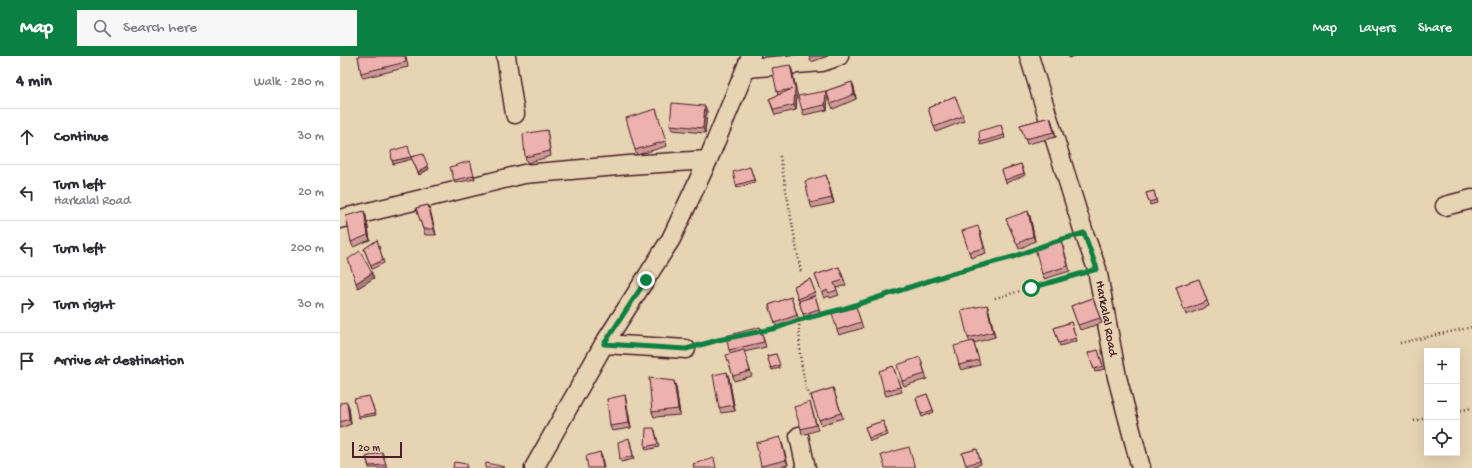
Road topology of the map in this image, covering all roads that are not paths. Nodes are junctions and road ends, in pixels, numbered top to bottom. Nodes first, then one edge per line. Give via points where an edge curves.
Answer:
1 (506, 56) edge
2 (839, 56) edge
3 (1029, 56) edge
4 (749, 62) edge
5 (515, 114) dead end
6 (708, 160) junction
7 (1472, 199) edge
8 (1445, 206) dead end
9 (340, 219) edge
10 (604, 344) junction
11 (686, 349) road end
12 (799, 436) edge
13 (534, 468) edge
14 (806, 468) edge
15 (1141, 468) edge

1 - 5 street
2 - 4 street via 822,62
3 - 15 street, Harkalal Road via 1097,269 1117,377
4 - 6 street
6 - 9 street via 524,174
6 - 10 street via 671,239
7 - 8 street
10 - 11 street
10 - 13 street
12 - 14 street

